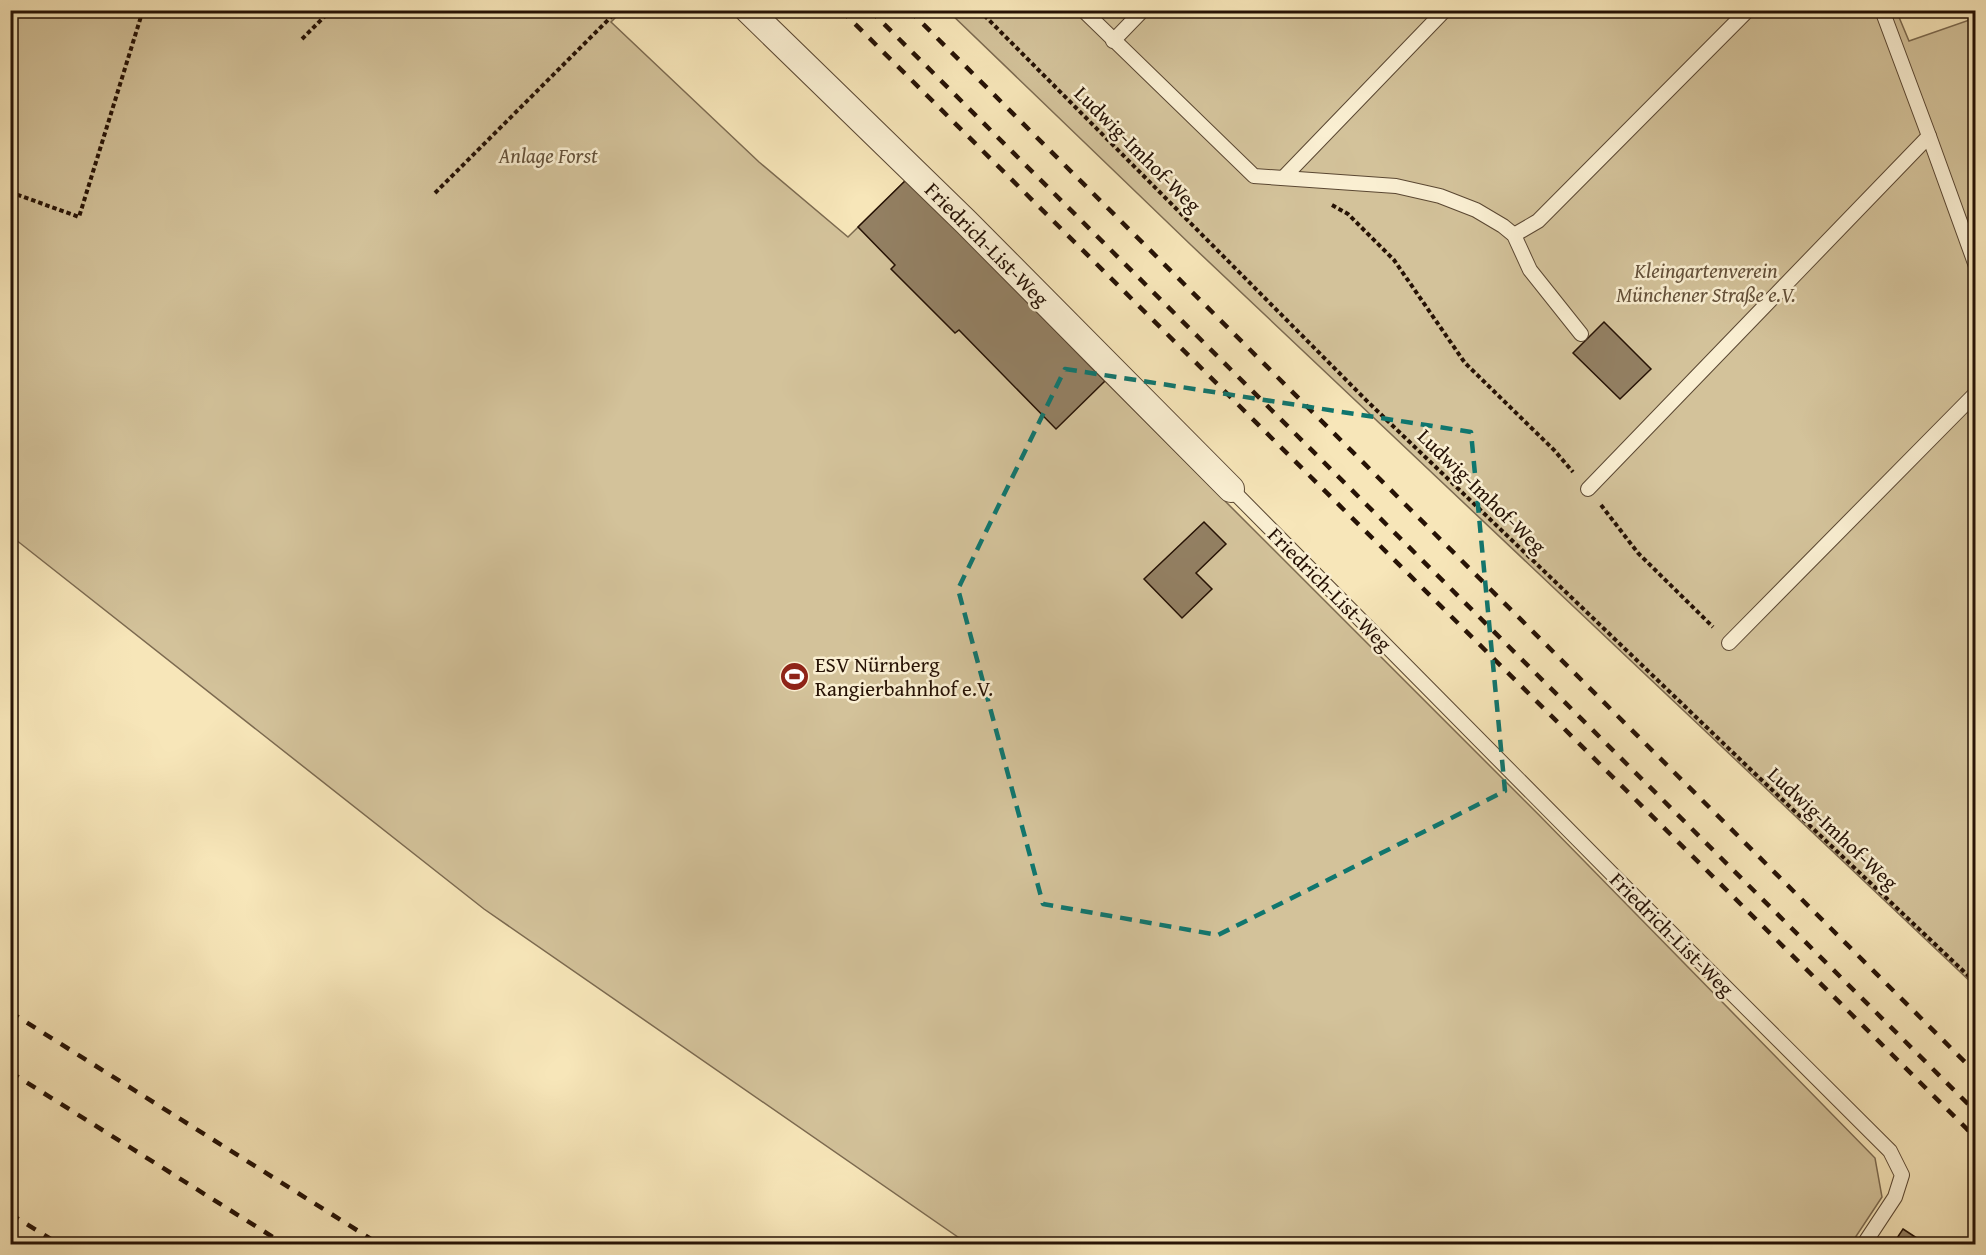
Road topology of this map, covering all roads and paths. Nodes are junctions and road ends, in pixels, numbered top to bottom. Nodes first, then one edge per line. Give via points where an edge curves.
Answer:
1 (143, 10) edge
2 (331, 10) edge
3 (618, 10) edge
4 (748, 10) edge
5 (979, 10) edge
6 (1083, 10) edge
7 (1143, 10) edge
8 (1445, 10) edge
9 (1748, 10) edge
10 (1882, 10) edge
11 (302, 39) dead end
12 (1113, 41) junction
13 (1929, 136) junction
14 (1283, 178) junction
15 (10, 192) edge
16 (435, 193) dead end
17 (1329, 204) dead end
18 (1514, 235) junction
19 (1976, 266) edge
20 (1581, 334) dead end
21 (1976, 393) edge
22 (1232, 489) joint
23 (1588, 489) junction
24 (1729, 643) joint
25 (1976, 983) edge
26 (1864, 1245) edge

1 - 15 path via 80,217
2 - 11 path
3 - 16 path
4 - 22 street, Friedrich-List-Weg
5 - 25 path, Ludwig-Imhof-Weg via 1368,402
6 - 12 lane
7 - 12 lane
8 - 14 lane
9 - 18 lane via 1538,221
10 - 13 lane
12 - 14 lane via 1254,176
13 - 19 lane
13 - 23 lane
14 - 18 lane via 1396,186 1440,196 1476,210
17 - 23 path via 1348,214 1394,260 1465,363
18 - 20 lane via 1530,270
21 - 24 lane
22 - 26 lane, Friedrich-List-Weg via 1890,1151 1902,1175 1895,1197
23 - 24 path via 1638,553

